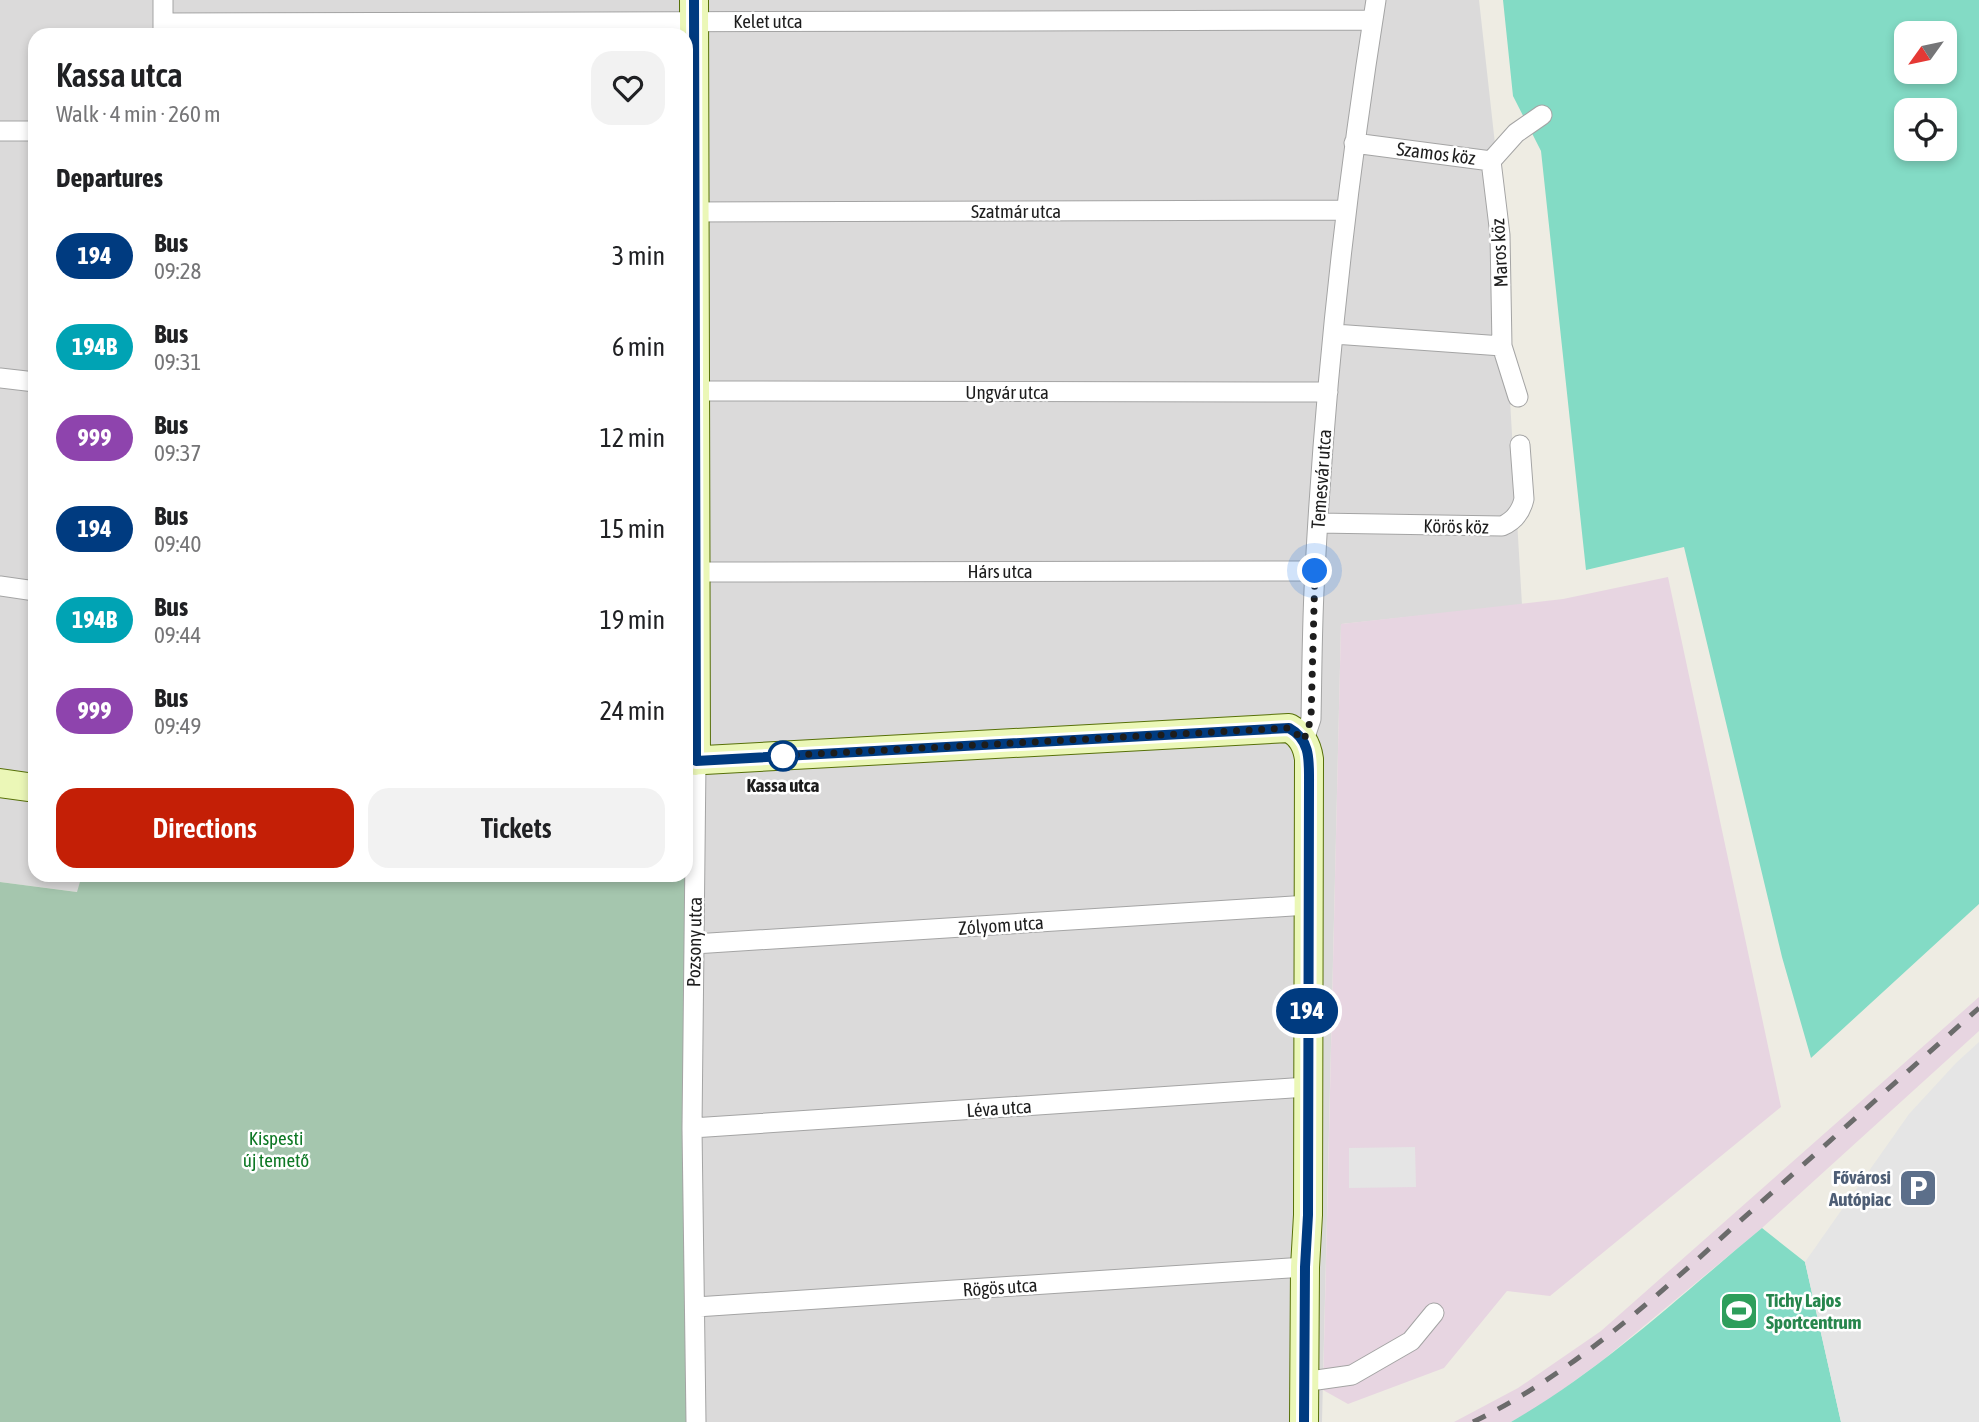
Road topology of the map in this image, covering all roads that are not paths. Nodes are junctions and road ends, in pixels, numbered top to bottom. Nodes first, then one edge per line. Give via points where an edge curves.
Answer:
1 (163, 0) edge
2 (1376, 0) edge
3 (694, 11) edge
4 (1373, 20) junction
5 (163, 28) edge
6 (192, 28) edge
7 (693, 61) edge
8 (1542, 115) dead end
9 (0, 131) edge
10 (28, 131) edge
11 (1354, 143) junction
12 (1491, 161) junction
13 (1346, 210) junction
14 (693, 212) edge
15 (1334, 334) junction
16 (1502, 345) junction
17 (0, 378) edge
18 (28, 382) edge
19 (693, 391) edge
20 (1328, 392) junction
21 (1518, 397) dead end
22 (1520, 445) dead end
23 (1318, 523) junction
24 (1315, 571) junction
25 (693, 572) edge
26 (0, 586) edge
27 (28, 590) edge
28 (1304, 740) junction
29 (693, 761) edge
30 (0, 783) edge
31 (28, 787) edge
32 (693, 882) edge
33 (1308, 905) junction
34 (694, 944) junction
35 (1307, 1087) junction
36 (692, 1128) junction
37 (1305, 1267) junction
38 (696, 1307) junction
39 (1434, 1312) dead end
40 (1303, 1382) junction
41 (696, 1422) edge
42 (1304, 1422) edge

1 - 5 street
2 - 4 street, Temesvár utca
3 - 4 street, Kelet utca
3 - 6 street, Kelet utca
3 - 7 street, Pozsony utca
4 - 11 street, Temesvár utca
8 - 12 street, Szamos köz via 1516,133
9 - 10 street
11 - 12 street, Szamos köz
11 - 13 street, Temesvár utca
12 - 16 street, Maros köz via 1500,235
13 - 14 street, Szatmár utca
13 - 15 street, Temesvár utca
15 - 16 street
15 - 20 street, Temesvár utca
16 - 21 street, Maros köz
17 - 18 street
19 - 20 street, Ungvár utca
20 - 23 street, Temesvár utca
22 - 23 street, Körös köz via 1522,508 1502,526
23 - 24 street, Temesvár utca
24 - 25 street, Hárs utca
24 - 28 street, Temesvár utca via 1311,719
26 - 27 street
28 - 29 street via 1289,728
28 - 33 street, Temesvár utca via 1309,759
30 - 31 street
32 - 34 street, Pozsony utca
33 - 34 street, Zólyom utca
33 - 35 street, Temesvár utca
34 - 36 street, Pozsony utca
35 - 36 street, Léva utca
35 - 37 street, Temesvár utca
36 - 38 street, Pozsony utca
37 - 38 street, Rögös utca
37 - 40 street, Temesvár utca
38 - 41 street, Pozsony utca
39 - 40 street via 1411,1341 1352,1375
40 - 42 street, Temesvár utca

